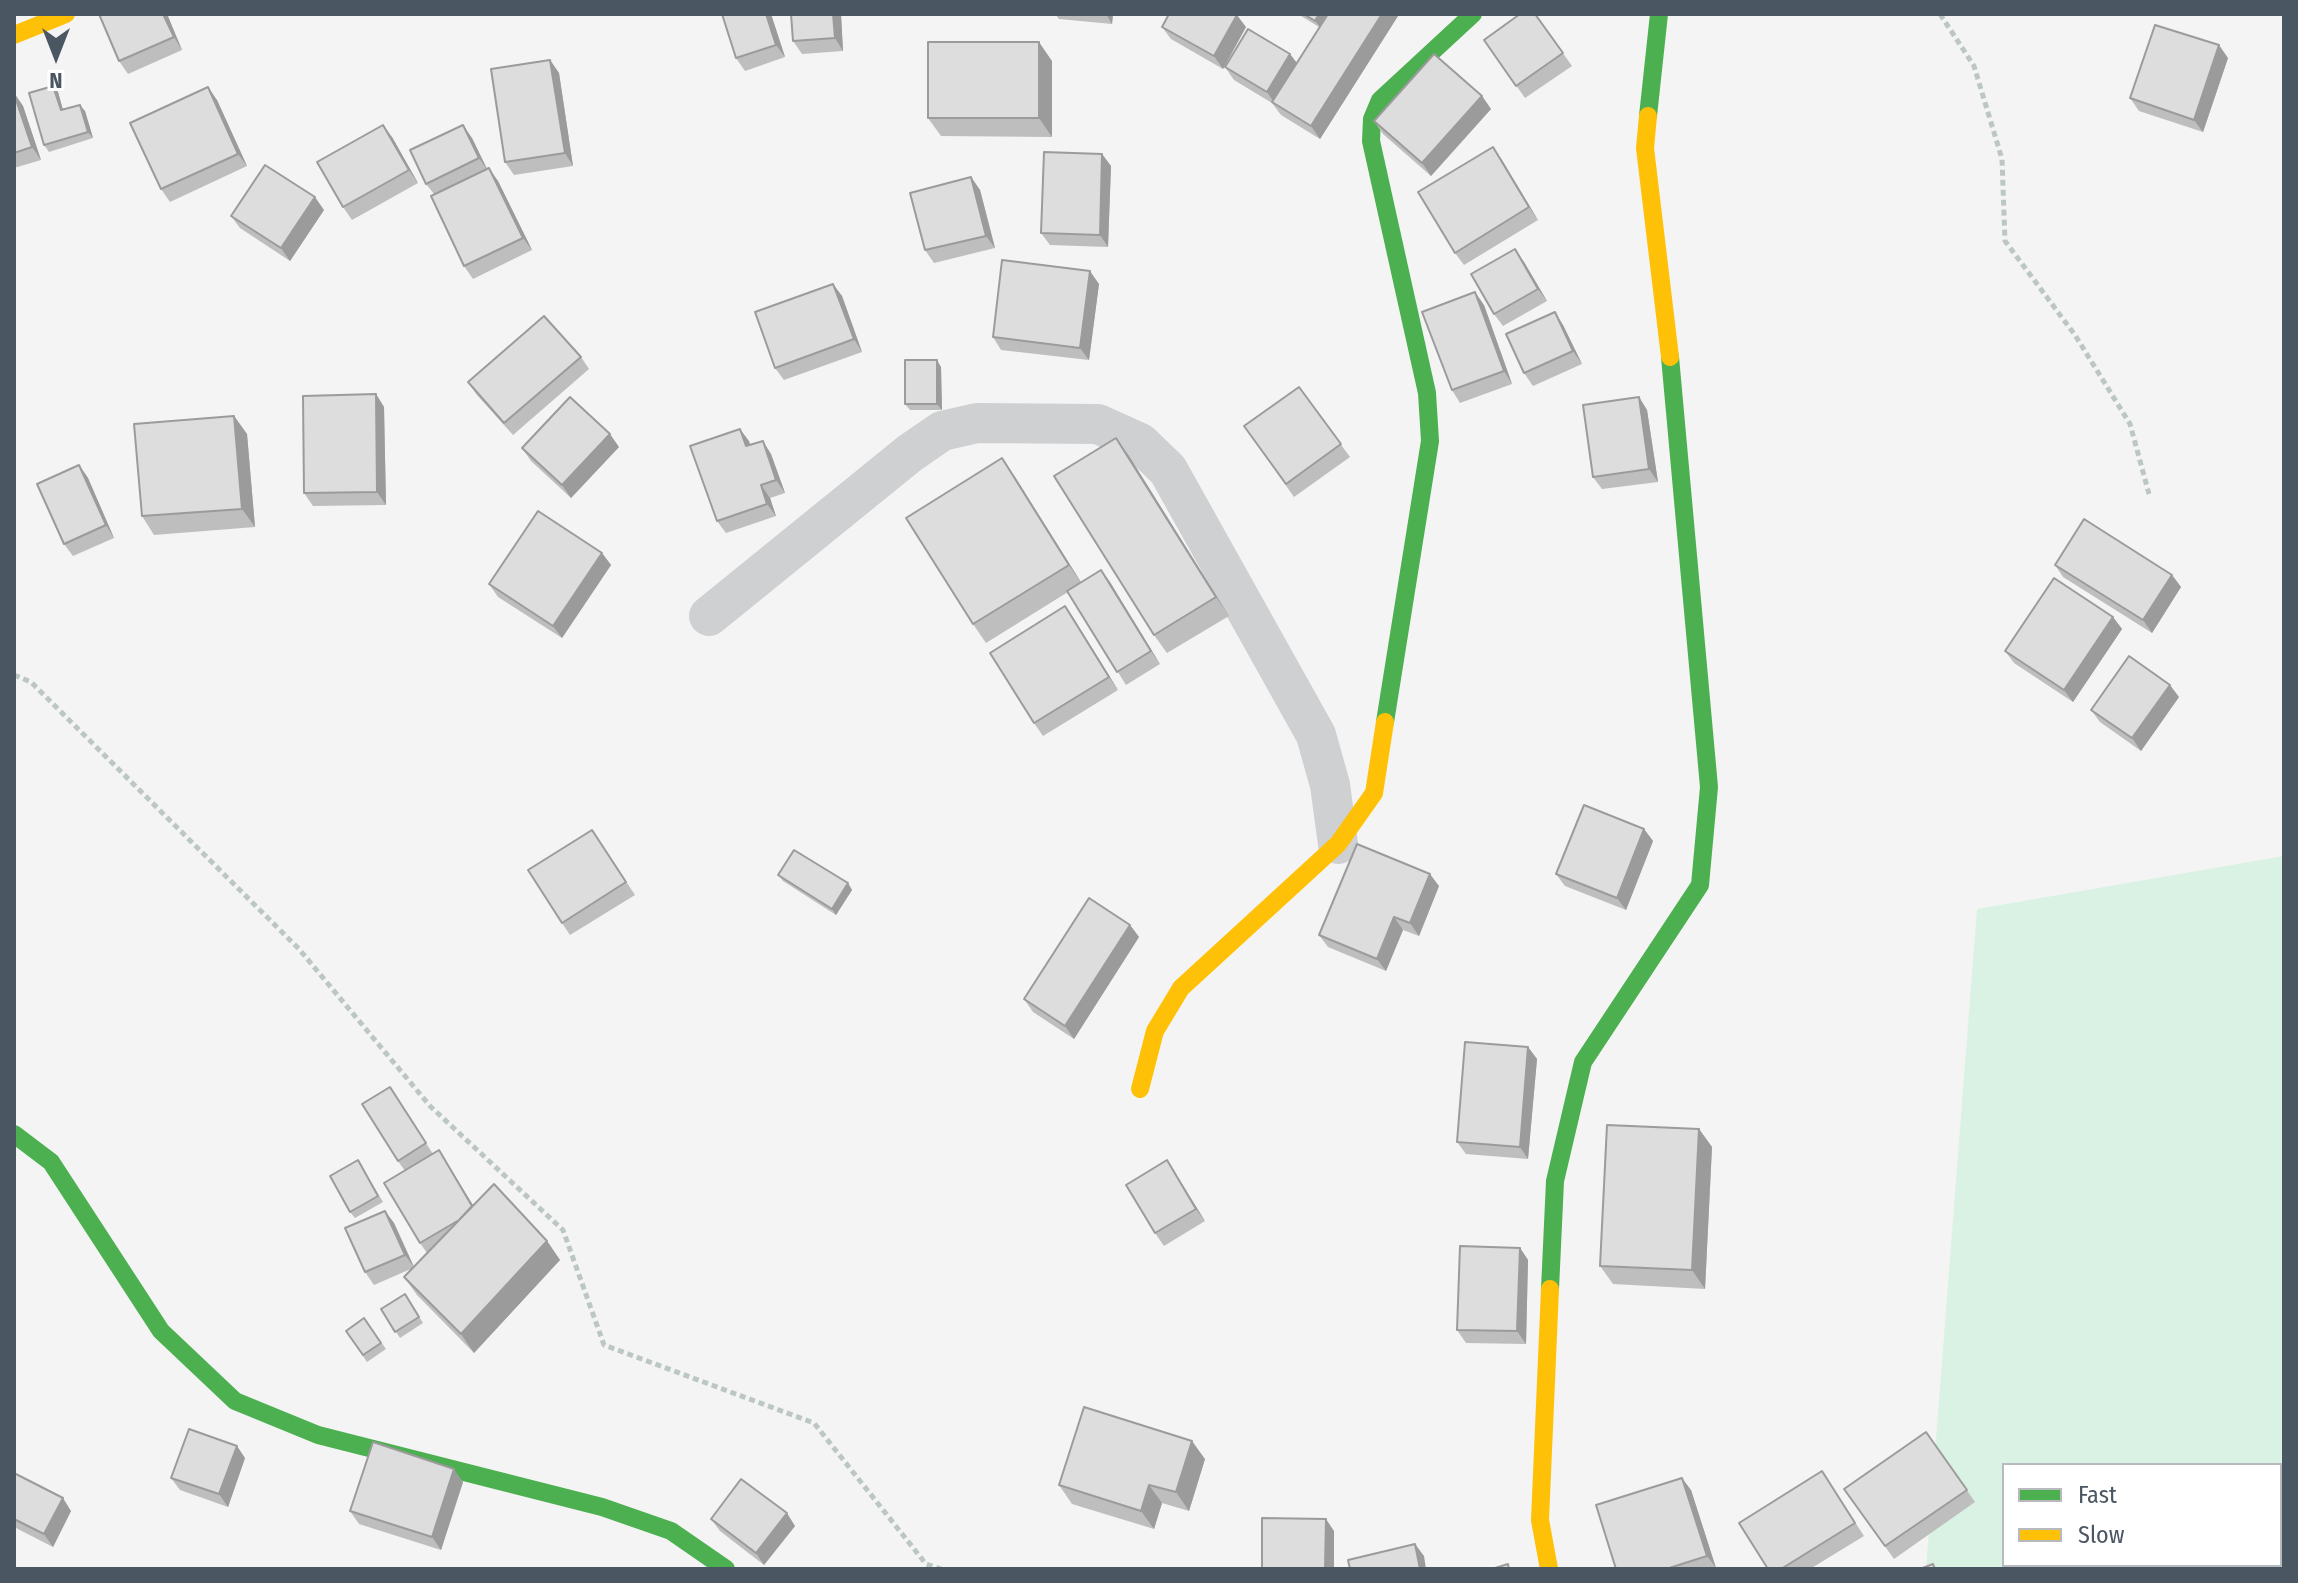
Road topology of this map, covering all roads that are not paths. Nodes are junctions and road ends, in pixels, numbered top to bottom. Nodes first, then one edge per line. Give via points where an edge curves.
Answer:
1 (66, 14) edge
2 (1473, 14) edge
3 (1659, 14) edge
4 (14, 35) edge
5 (709, 616) dead end
6 (1338, 844) junction
7 (1140, 1089) dead end
8 (14, 1134) edge
9 (726, 1569) edge
10 (1549, 1569) edge

1 - 4 street
2 - 6 street via 1380,100 1372,119 1371,141 1427,393 1430,441 1374,793
3 - 10 street via 1645,148 1673,379 1709,787 1700,885 1583,1062 1555,1181 1540,1520
5 - 6 street via 942,431 977,423 1098,424 1140,443 1168,470 1316,735
6 - 7 street via 1181,988 1155,1031
8 - 9 street via 51,1162 161,1331 235,1401 318,1435 602,1507 671,1531

